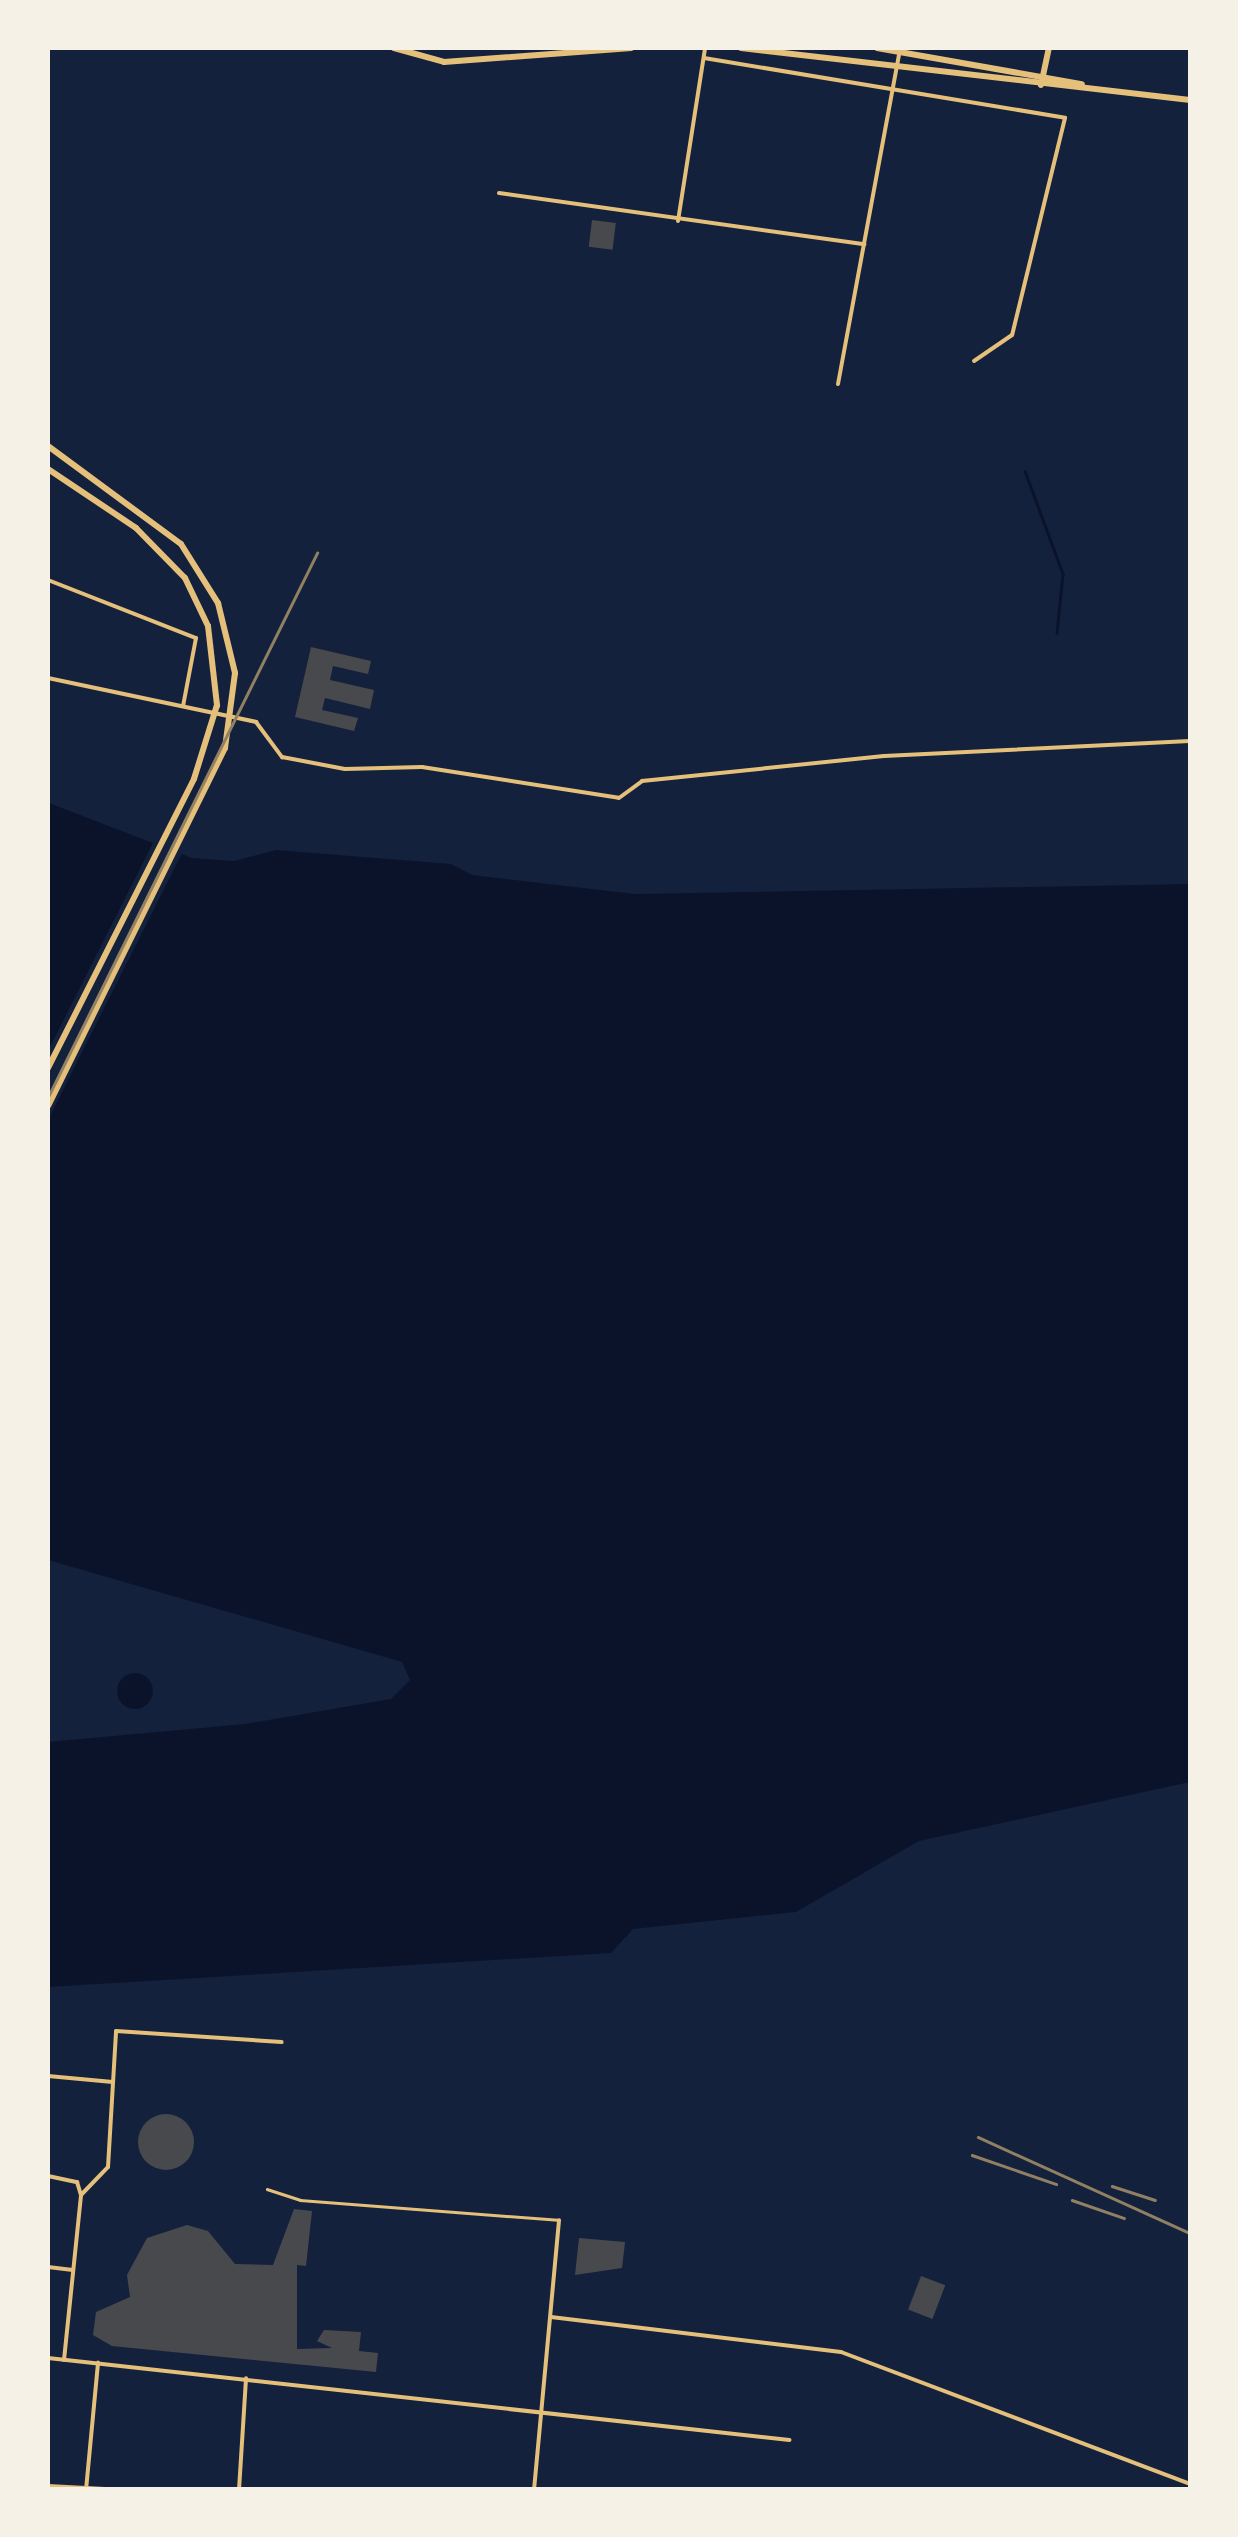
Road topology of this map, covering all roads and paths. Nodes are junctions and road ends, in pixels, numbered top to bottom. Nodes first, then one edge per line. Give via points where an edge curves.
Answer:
1 (394, 48) edge
2 (631, 48) edge
3 (705, 48) edge
4 (741, 48) edge
5 (877, 48) edge
6 (1049, 48) edge
7 (900, 49) edge
8 (704, 58) junction
9 (898, 70) junction
10 (1045, 70) junction
11 (1041, 86) junction
12 (1086, 86) junction
13 (894, 90) junction
14 (1190, 100) edge
15 (499, 194) dead end
16 (678, 221) junction
17 (864, 244) junction
18 (974, 361) dead end
19 (838, 384) dead end
20 (49, 448) edge
21 (48, 469) edge
22 (48, 580) edge
23 (48, 678) edge
24 (183, 706) junction
25 (1190, 741) edge
26 (48, 1068) edge
27 (48, 1106) edge
28 (282, 2042) dead end
29 (48, 2076) edge
30 (113, 2082) junction
31 (48, 2176) edge
32 (267, 2189) dead end
33 (82, 2195) junction
34 (559, 2220) joint
35 (48, 2267) edge
36 (74, 2270) junction
37 (551, 2317) junction
38 (48, 2358) edge
39 (64, 2360) junction
40 (98, 2363) junction
41 (246, 2378) junction
42 (541, 2411) junction
43 (788, 2440) dead end
44 (1190, 2484) edge
45 (48, 2486) edge
46 (86, 2488) edge
47 (124, 2490) edge
48 (239, 2490) edge
49 (534, 2490) edge

1 - 2 main road via 444,62
3 - 8 street
4 - 9 main road
5 - 7 main road
6 - 10 main road
7 - 9 street
7 - 10 main road
8 - 13 street
8 - 16 street
9 - 11 main road
9 - 13 street
10 - 11 main road
10 - 12 main road
11 - 12 main road
12 - 14 main road
13 - 17 street
13 - 18 street via 1065,118 1012,335
15 - 16 street
16 - 17 street
17 - 19 street
20 - 27 main road via 181,544 218,602 235,673 226,748
21 - 26 main road via 136,528 185,578 208,626 216,687 194,779
22 - 24 street via 196,638
23 - 24 street
24 - 25 street via 256,722 282,757 345,769 422,767 619,798 642,781 920,754
28 - 30 street via 116,2031
29 - 30 street
30 - 33 street via 108,2168
31 - 33 street via 77,2182
32 - 34 lane via 300,2200
33 - 36 street
34 - 37 street
35 - 36 street
36 - 39 street
37 - 42 street
37 - 44 street via 841,2352
38 - 39 street
39 - 40 street
40 - 41 street
40 - 46 street
41 - 42 street
41 - 48 street
42 - 43 street
42 - 49 street
45 - 46 street
46 - 47 street

